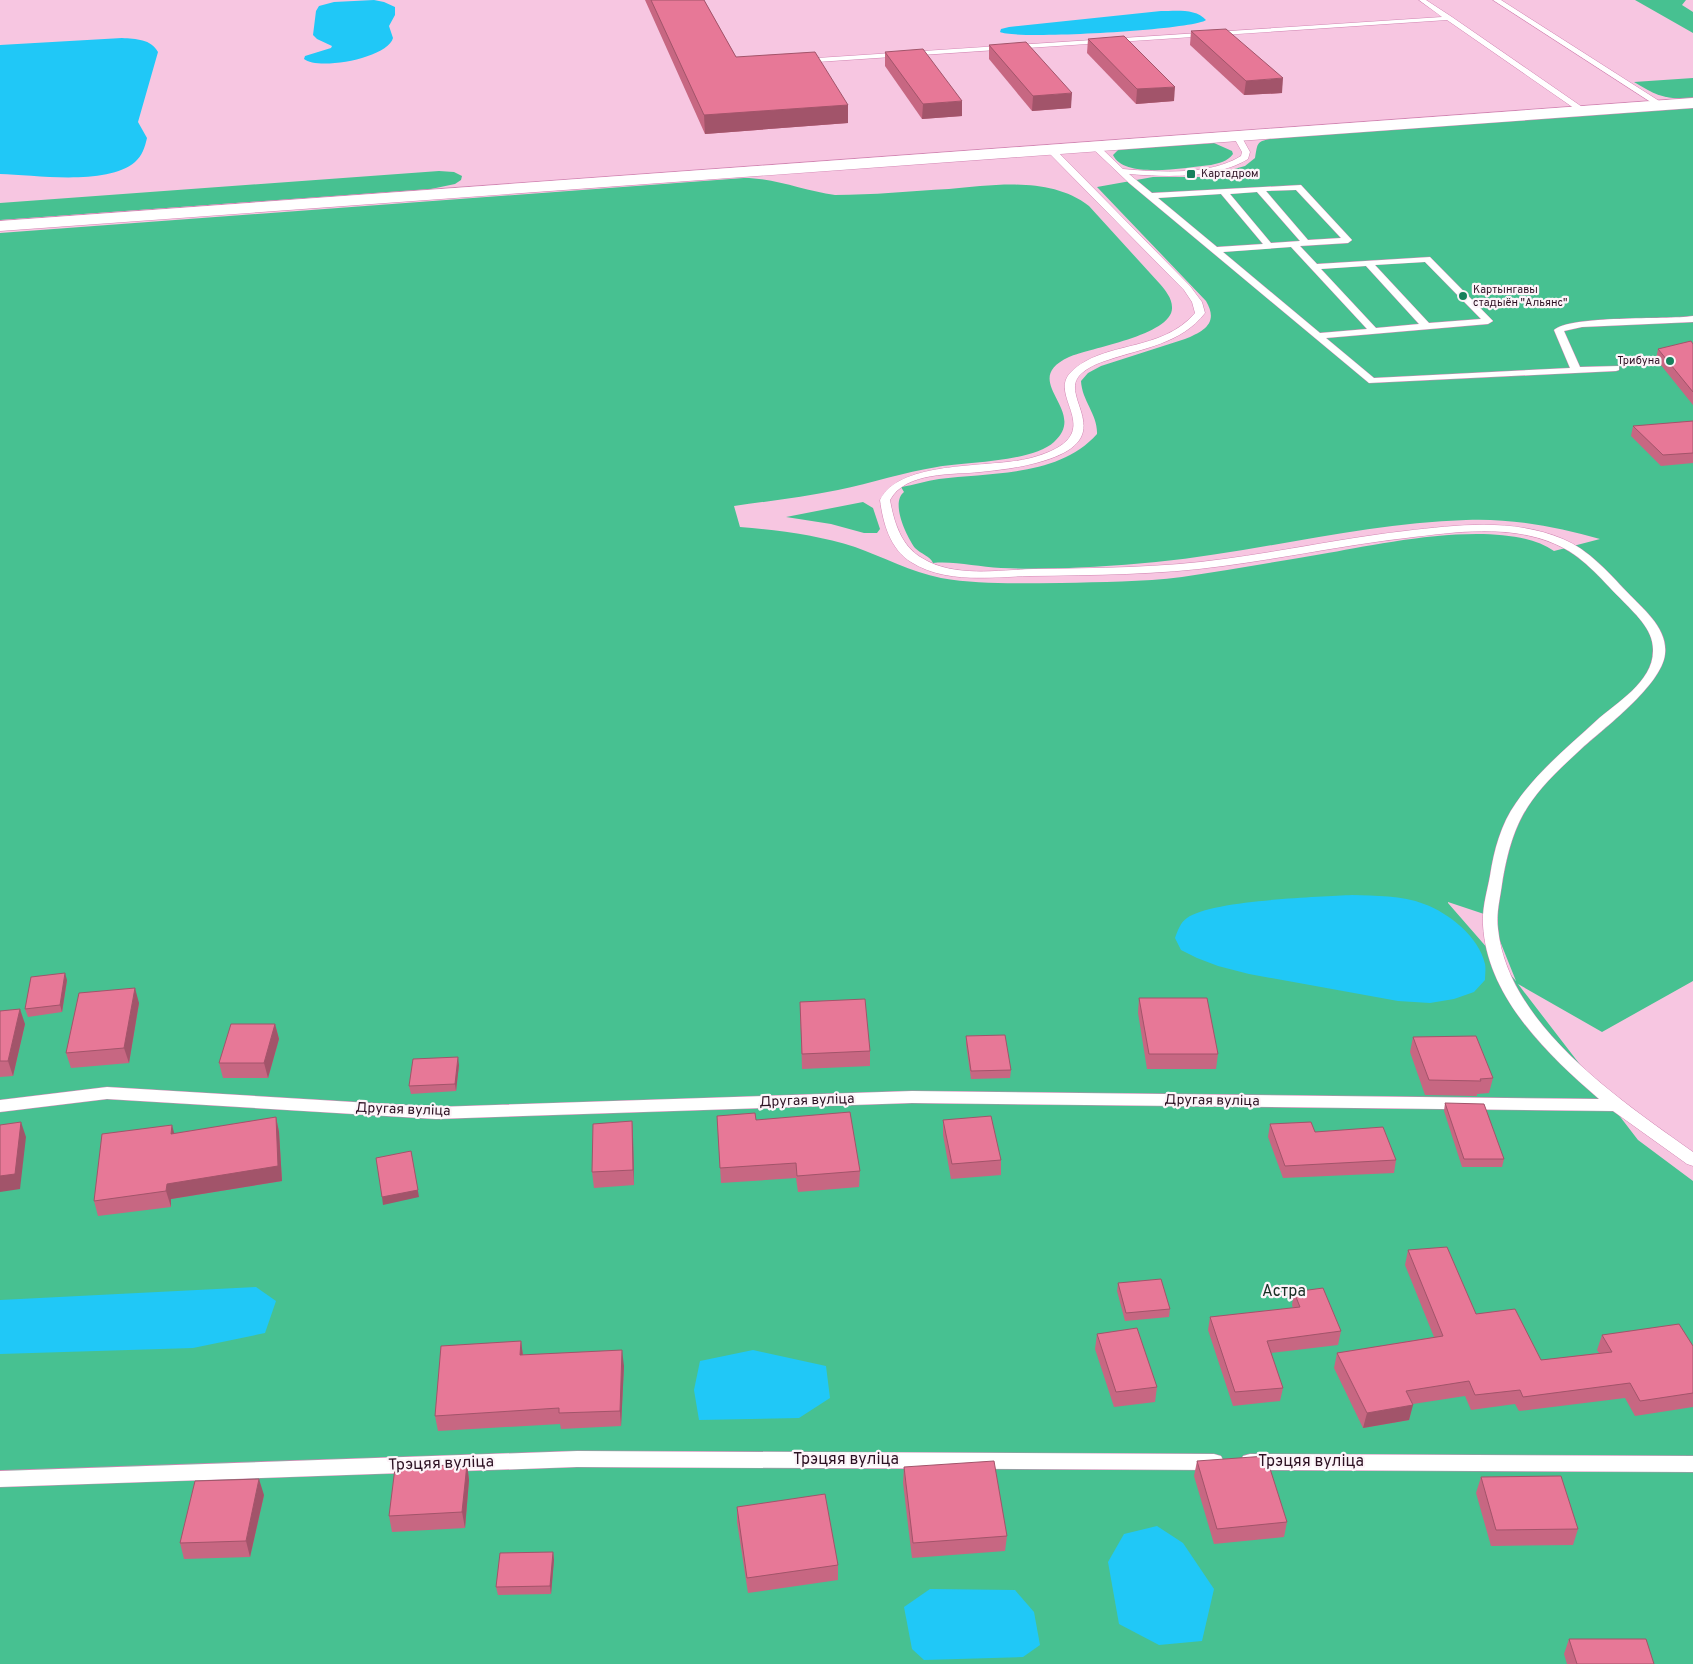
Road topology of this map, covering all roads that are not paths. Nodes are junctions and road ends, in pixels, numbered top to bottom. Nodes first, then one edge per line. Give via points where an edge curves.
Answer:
1 (1422, 0) edge
2 (1496, 0) edge
3 (1450, 18) junction
4 (789, 62) edge
5 (1693, 103) edge
6 (1663, 106) junction
7 (1584, 111) junction
8 (1237, 136) junction
9 (1094, 146) junction
10 (1050, 149) junction
11 (1121, 171) junction
12 (1259, 189) junction
13 (1223, 191) junction
14 (1151, 196) junction
15 (0, 226) edge
16 (1306, 243) junction
17 (1293, 244) junction
18 (1269, 246) junction
19 (1217, 250) junction
20 (1368, 263) junction
21 (1313, 267) junction
22 (1693, 319) edge
23 (1427, 327) junction
24 (1374, 331) junction
25 (1320, 336) junction
26 (1616, 368) dead end
27 (1576, 370) junction
28 (1616, 1105) junction
29 (0, 1106) edge
30 (1693, 1160) edge
31 (1693, 1464) edge
32 (0, 1479) edge

1 - 3 lane
2 - 6 lane
3 - 4 lane
3 - 7 lane
5 - 6 street
6 - 7 street
7 - 8 street
8 - 9 street
8 - 11 lane via 1246,152 1245,157 1233,166 1170,172
9 - 10 street
9 - 11 lane
10 - 15 street
10 - 28 lane via 1186,288 1197,302 1200,313 1193,324 1176,334 1101,359 1073,374 1068,383 1069,392 1081,427 1066,446 1024,462 922,475 891,490 884,500 898,541 917,561 936,568 987,574 1164,569 1381,537 1473,528 1534,532 1564,543 1586,558 1652,625 1660,649 1658,664 1644,684 1520,806 1506,830 1490,916 1496,952 1509,989 1534,1024
11 - 14 lane
12 - 13 lane
12 - 16 lane
12 - 16 lane via 1298,187 1348,240
13 - 14 lane
13 - 18 lane
14 - 19 lane
16 - 17 lane
17 - 18 lane
17 - 21 lane
18 - 19 lane
19 - 25 lane
20 - 21 lane
20 - 23 lane
20 - 23 lane via 1427,259 1488,321
21 - 24 lane
22 - 27 lane via 1564,326 1559,330 1560,334
23 - 24 lane
24 - 25 lane
25 - 27 lane via 1372,381
26 - 27 lane
28 - 29 lane, Другая вуліца via 912,1098 436,1113 107,1093
28 - 30 lane
31 - 32 lane, Трэцяя вуліца via 577,1459

